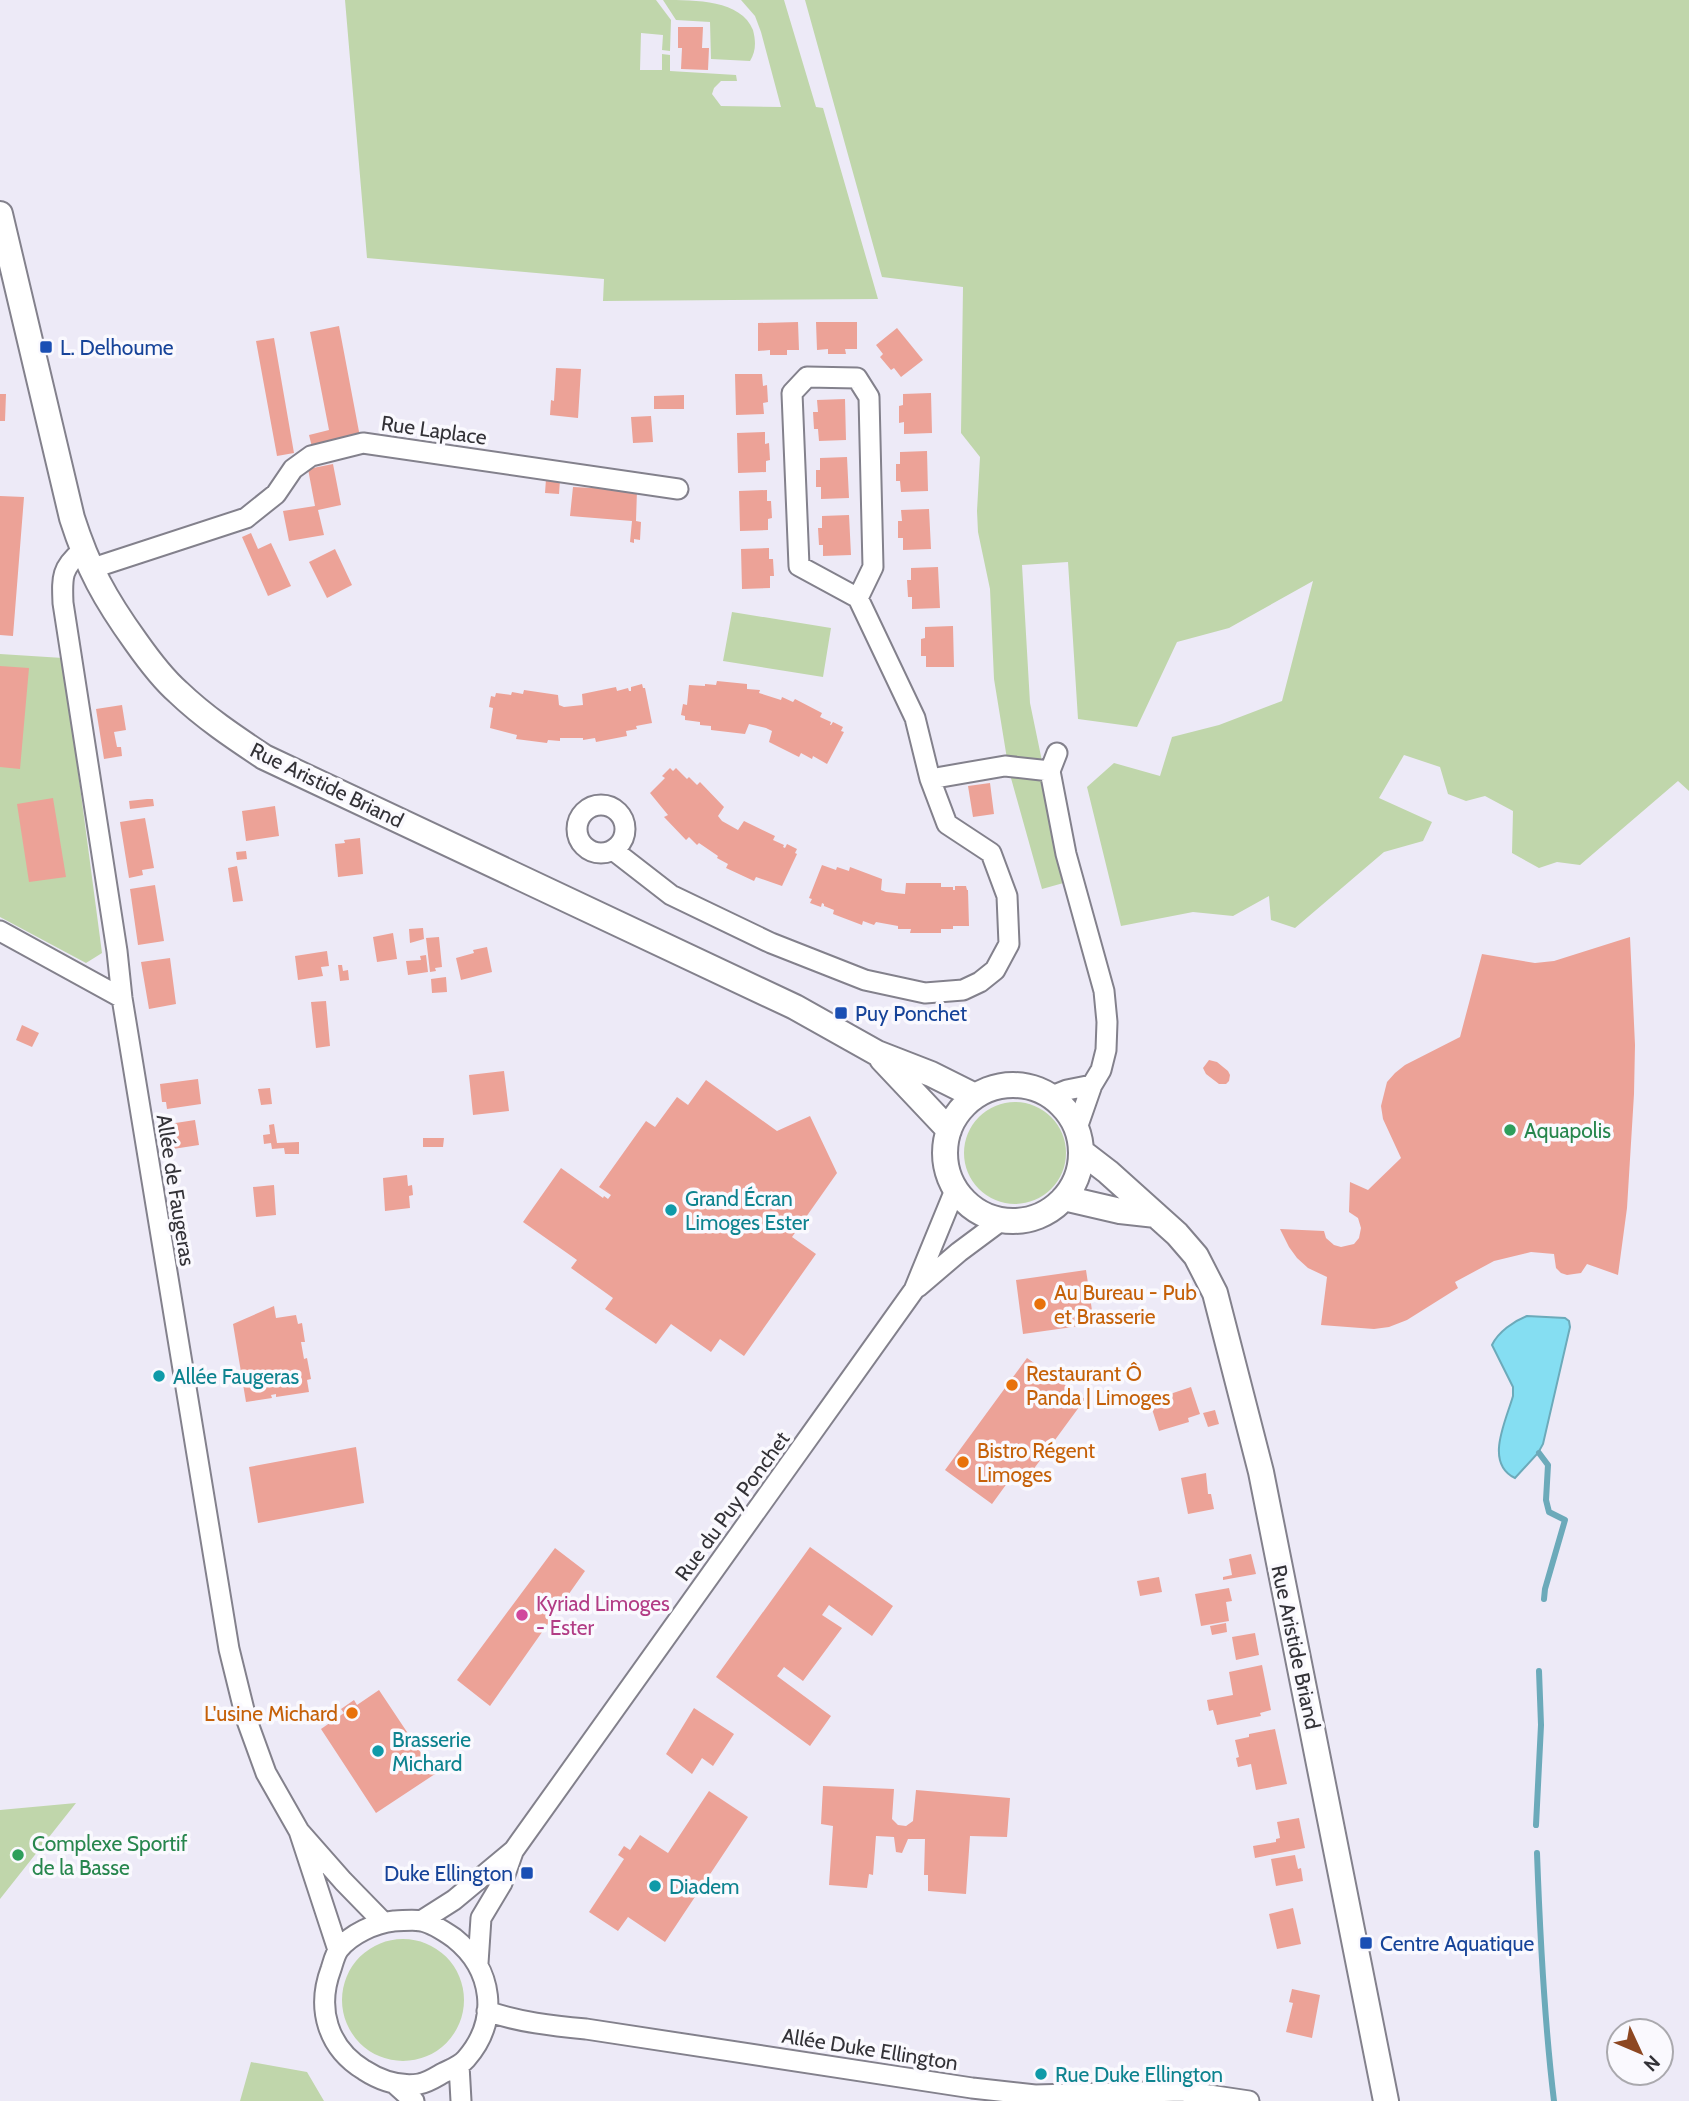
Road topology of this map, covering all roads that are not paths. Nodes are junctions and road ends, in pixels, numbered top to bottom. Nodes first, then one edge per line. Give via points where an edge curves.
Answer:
1 (0, 214) edge
2 (678, 489) dead end
3 (86, 560) junction
4 (858, 597) junction
5 (930, 779) junction
6 (613, 850) dead end
7 (0, 931) edge
8 (122, 998) junction
9 (877, 1053) junction
10 (1092, 1085) junction
11 (975, 1096) junction
12 (1052, 1096) junction
13 (948, 1130) junction
14 (1079, 1140) junction
15 (955, 1190) junction
16 (1064, 1198) junction
17 (1156, 1215) junction
18 (1002, 1220) junction
19 (914, 1290) junction
20 (299, 1831) junction
21 (514, 1850) junction
22 (421, 1921) junction
23 (383, 1922) junction
24 (338, 1950) junction
25 (478, 1963) junction
26 (487, 2011) junction
27 (459, 2065) junction
28 (396, 2085) junction
29 (414, 2101) edge
30 (461, 2101) edge
31 (1249, 2101) edge
32 (1386, 2101) edge

1 - 3 street, Rue Aristide Briand
2 - 3 street, Rue Laplace via 363,443 311,456 246,518
3 - 8 street, Allée de Faugeras via 69,561 62,578 64,603
3 - 9 street, Rue Aristide Briand via 109,604 176,690 264,757 795,1007
4 - 4 street via 873,567 869,397 857,378 807,377 792,393 799,566
4 - 5 street via 915,718
5 - 6 street via 947,824 991,853 1007,896 1009,944 995,970 963,990 925,993 865,979 771,943 671,895
5 - 10 street via 1053,762 1066,854 1104,991 1106,1050
7 - 8 street
8 - 20 street, Allée de Faugeras via 230,1656 266,1773
9 - 11 street, Rue Aristide Briand
9 - 13 street, Rue Aristide Briand
10 - 12 street
10 - 14 street
11 - 12 street via 1013,1084
11 - 13 street
12 - 14 street via 1067,1110
13 - 15 street via 947,1171
14 - 16 street via 1077,1177
14 - 17 street, Rue Aristide Briand
15 - 18 street via 976,1210
15 - 19 street, Rue du Puy Ponchet
16 - 17 street
16 - 18 street via 1047,1212 1025,1220
17 - 32 street, Rue Aristide Briand via 1196,1256 1215,1293 1227,1333 1263,1482
18 - 19 street, Rue du Puy Ponchet
19 - 21 street, Rue du Puy Ponchet
20 - 23 street, Allée de Faugeras
20 - 24 street, Allée de Faugeras
21 - 22 street
21 - 25 street via 502,1884 481,1918
22 - 23 street
22 - 25 street via 463,1945
23 - 24 street
24 - 28 street via 324,1987 324,2013 333,2039 351,2062
25 - 26 street via 487,1983
26 - 27 street via 480,2037
26 - 31 street, Allée Duke Ellington via 565,2027 972,2088 1035,2095 1182,2091
27 - 28 street via 422,2084
27 - 30 street
28 - 29 street

